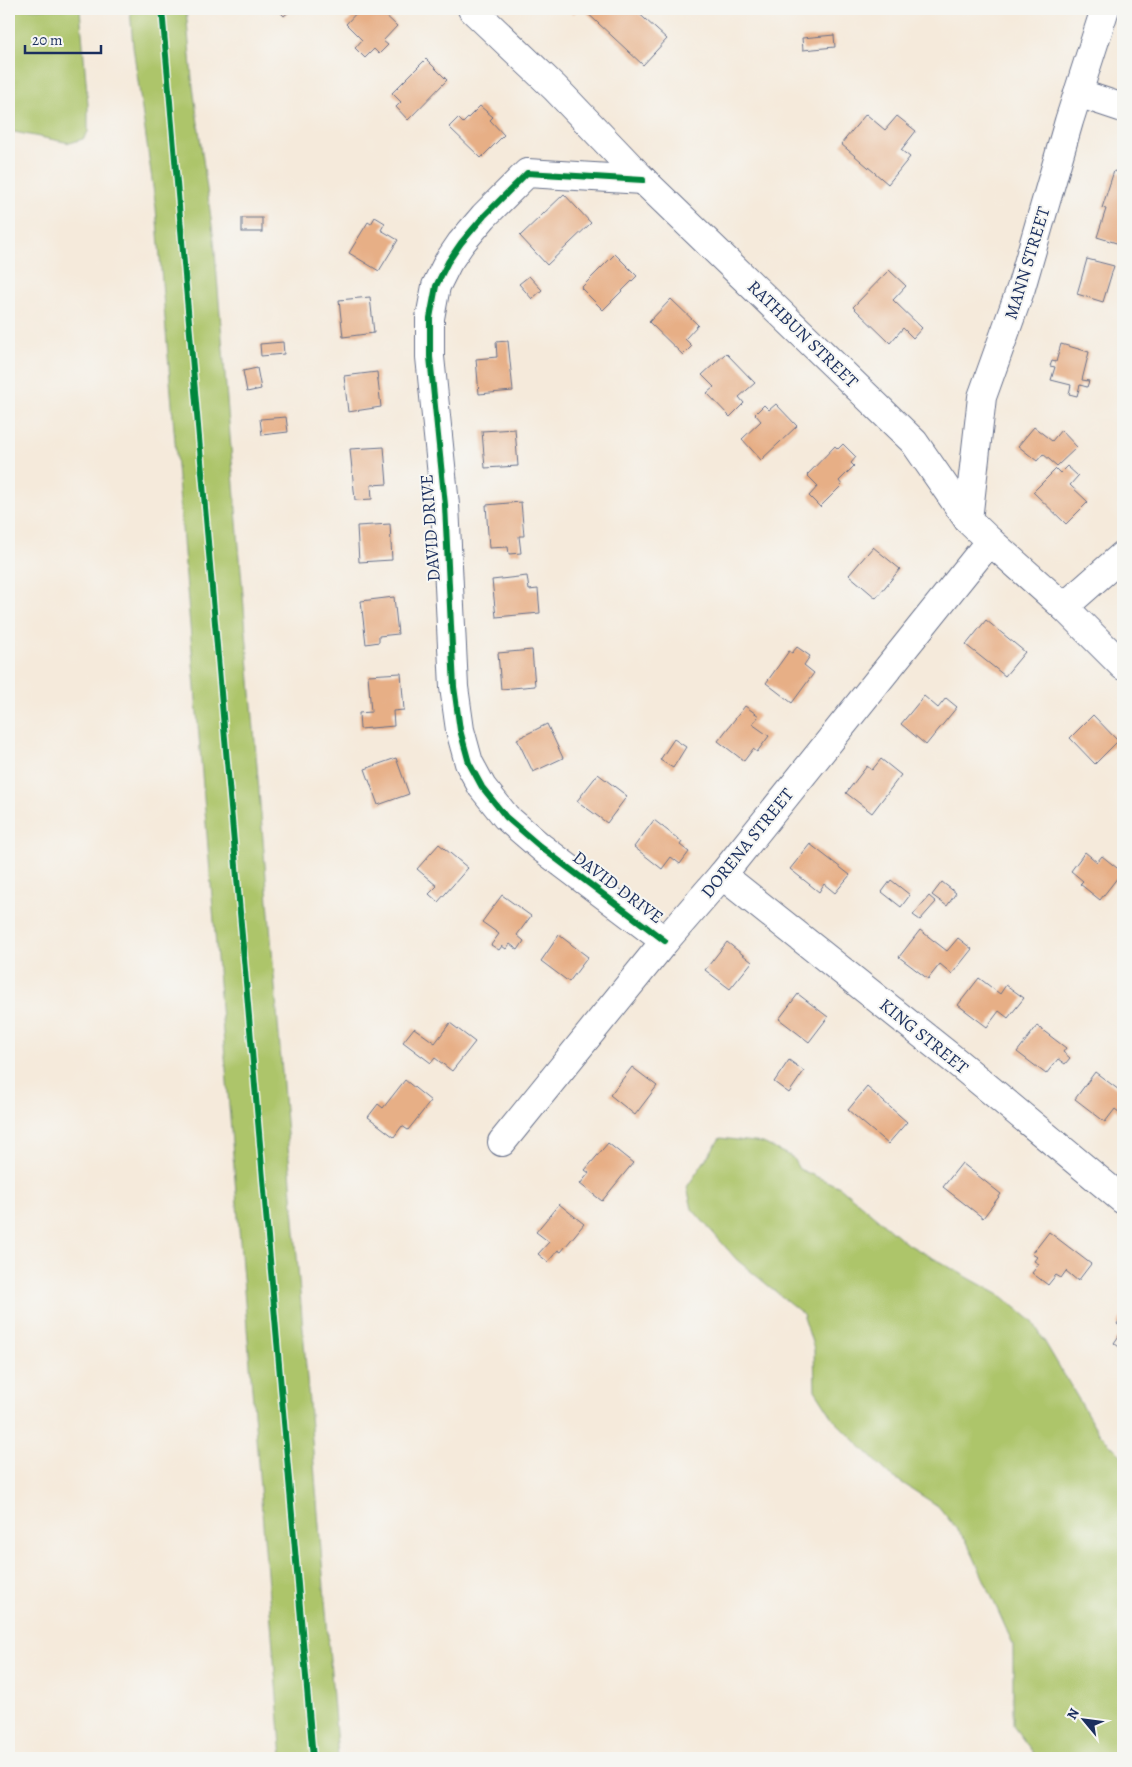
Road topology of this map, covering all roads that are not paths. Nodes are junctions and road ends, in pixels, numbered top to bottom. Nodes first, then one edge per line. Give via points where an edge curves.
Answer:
1 (472, 9) edge
2 (1104, 9) edge
3 (1078, 93) junction
4 (1123, 108) edge
5 (643, 180) junction
6 (968, 520) junction
7 (990, 541) junction
8 (1123, 555) edge
9 (1064, 607) junction
10 (1123, 666) edge
11 (722, 875) junction
12 (665, 942) junction
13 (502, 1142) dead end
14 (1123, 1200) edge

1 - 5 street, RATHBUN STREET via 555,88
2 - 3 street, MANN STREET
3 - 4 street
3 - 6 street, MANN STREET via 1021,288 982,398
5 - 6 street, RATHBUN STREET via 914,442
5 - 12 street, DAVID DRIVE via 527,173 484,216 448,262 436,286 430,318 430,356 445,505 454,687 469,763 506,817
6 - 7 street, RATHBUN STREET
7 - 9 street, RATHBUN STREET
7 - 11 street, DORENA STREET
8 - 9 street
9 - 10 street, RATHBUN STREET
11 - 12 street, DORENA STREET
11 - 14 street, KING STREET via 958,1063
12 - 13 street, DORENA STREET

